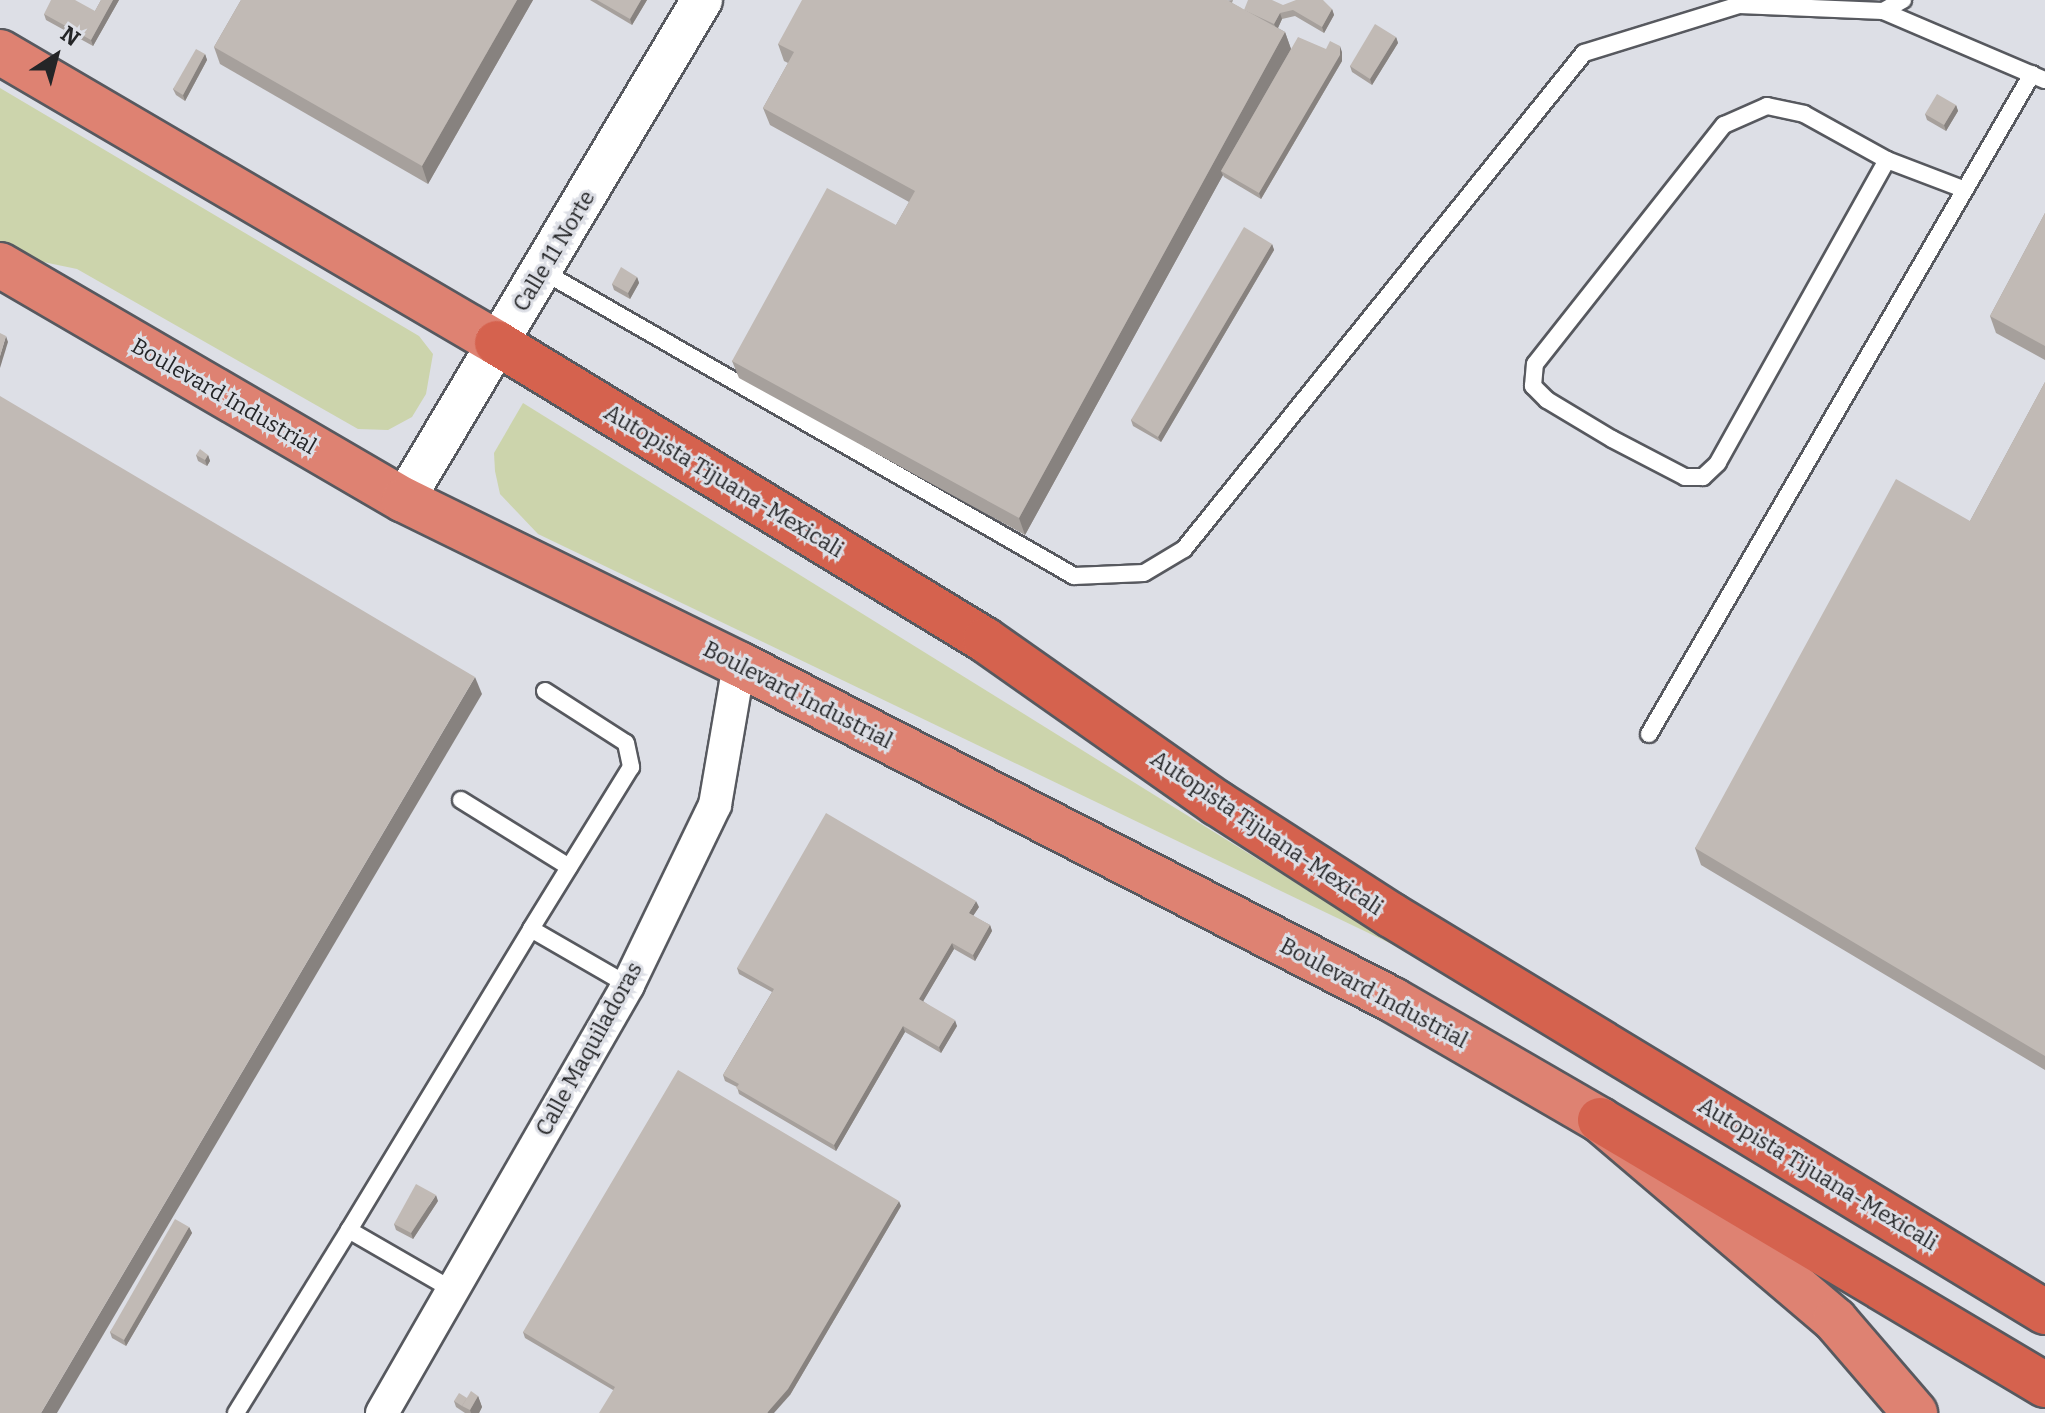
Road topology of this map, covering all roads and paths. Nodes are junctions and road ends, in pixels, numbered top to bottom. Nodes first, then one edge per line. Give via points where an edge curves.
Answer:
1 (702, 0) edge
2 (1903, 0) edge
3 (1883, 11) junction
4 (0, 52) edge
5 (2039, 77) edge
6 (1887, 160) junction
7 (1963, 189) junction
8 (0, 265) edge
9 (544, 272) junction
10 (497, 343) junction
11 (404, 500) junction
12 (739, 664) junction
13 (545, 691) dead end
14 (1649, 734) dead end
15 (461, 800) dead end
16 (569, 867) junction
17 (531, 929) junction
18 (628, 985) junction
19 (1600, 1120) junction
20 (349, 1230) junction
21 (451, 1289) junction
22 (2045, 1312) edge
23 (2045, 1385) edge
24 (236, 1413) edge
25 (382, 1413) edge
26 (1915, 1413) edge

1 - 9 street, Calle 11 Norte
2 - 3 lane
3 - 5 lane
3 - 9 lane via 1739,5 1584,53 1184,549 1144,573 1074,576
4 - 10 highway
5 - 7 lane
6 - 6 lane via 1804,114 1767,106 1724,125 1535,364 1533,386 1612,439 1685,477 1703,477 1718,463
6 - 7 lane
7 - 14 lane
8 - 11 highway, Boulevard Industrial
9 - 10 street, Calle 11 Norte
10 - 11 street, Calle 11 Norte
10 - 22 highway, Autopista Tijuana-Mexicali via 985,640 1217,803 1391,915
11 - 12 highway, Boulevard Industrial
12 - 18 street, Calle Maquiladoras via 715,805
12 - 19 highway, Boulevard Industrial via 1393,1000
13 - 16 lane via 626,743 631,767
15 - 16 lane
16 - 17 lane
17 - 18 lane
17 - 20 lane
18 - 21 street, Calle Maquiladoras
19 - 23 highway
19 - 26 highway, Boulevard Industrial via 1835,1320
20 - 21 lane
20 - 24 lane
21 - 25 street, Calle Maquiladoras

